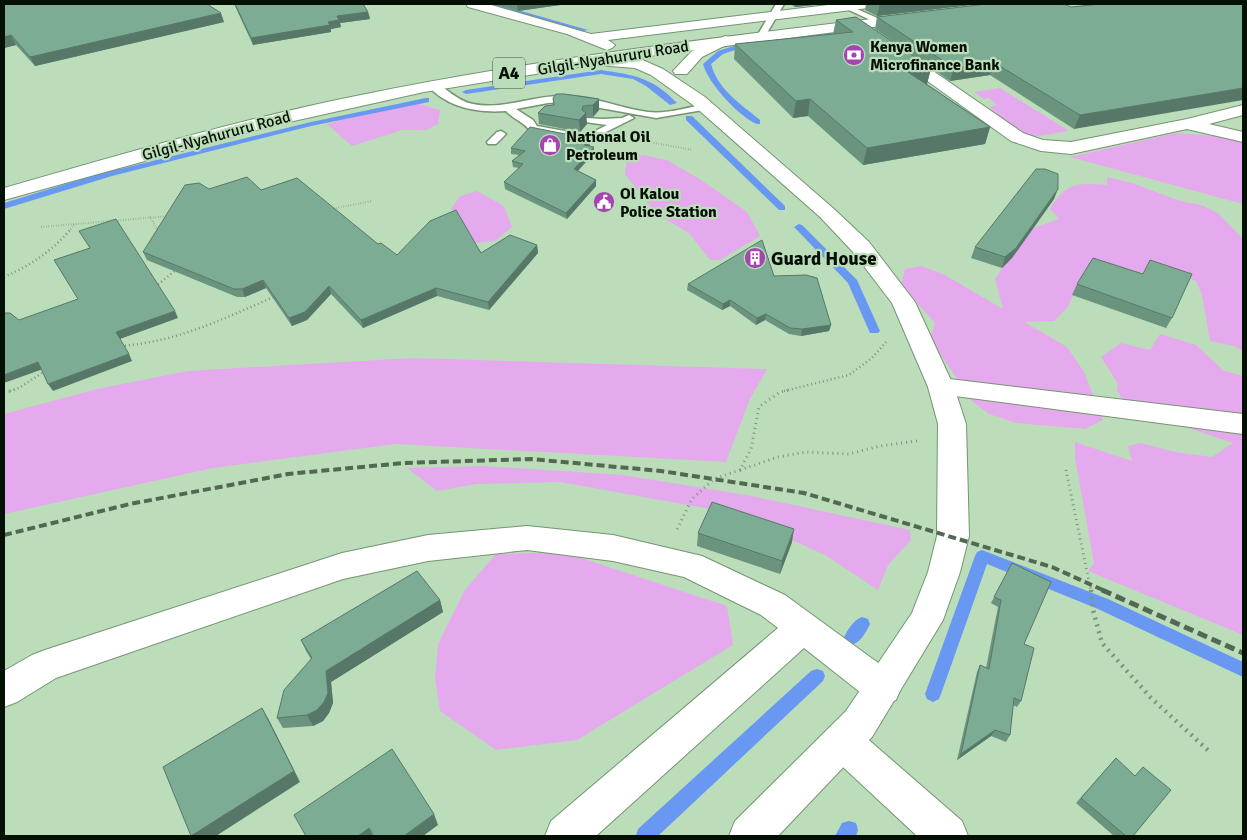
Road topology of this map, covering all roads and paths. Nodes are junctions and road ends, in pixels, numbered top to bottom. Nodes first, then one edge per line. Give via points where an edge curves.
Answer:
1 (473, 4) edge
2 (868, 4) edge
3 (844, 5) edge
4 (776, 9) edge
5 (930, 16) edge
6 (882, 22) junction
7 (856, 25) junction
8 (761, 36) junction
9 (591, 38) junction
10 (724, 40) junction
11 (655, 51) junction
12 (629, 55) junction
13 (591, 61) junction
14 (681, 71) junction
15 (433, 86) junction
16 (702, 104) junction
17 (556, 106) edge
18 (513, 110) junction
19 (1243, 110) edge
20 (540, 112) junction
21 (651, 115) junction
22 (629, 118) junction
23 (589, 120) joint
24 (1187, 124) junction
25 (602, 127) junction
26 (501, 134) dead end
27 (1243, 138) edge
28 (492, 142) dead end
29 (693, 150) dead end
30 (4, 194) edge
31 (372, 201) dead end
32 (328, 209) edge
33 (175, 215) edge
34 (150, 217) junction
35 (76, 224) junction
36 (41, 227) dead end
37 (159, 234) edge
38 (179, 268) edge
39 (4, 277) edge
40 (149, 291) edge
41 (279, 295) edge
42 (909, 315) junction
43 (112, 346) edge
44 (51, 367) edge
45 (941, 387) junction
46 (4, 393) edge
47 (1243, 424) edge
48 (952, 435) junction
49 (740, 470) junction
50 (1066, 470) dead end
51 (663, 559) junction
52 (803, 627) junction
53 (883, 688) junction
54 (4, 690) edge
55 (842, 741) junction
56 (1212, 753) dead end
57 (566, 836) edge
58 (750, 836) edge
59 (947, 836) edge

1 - 9 main road
2 - 3 main road
3 - 4 main road
3 - 6 lane
4 - 8 lane
4 - 9 main road
5 - 6 main road, Gilgil-Nyahururu Road / A4
6 - 7 main road, Gilgil-Nyahururu Road / A4
7 - 8 main road, Gilgil-Nyahururu Road / A4
7 - 24 main road via 1030,142 1072,148
8 - 10 main road, Gilgil-Nyahururu Road / A4
9 - 12 main road
10 - 11 main road, Gilgil-Nyahururu Road / A4
10 - 14 main road via 697,54
11 - 12 main road, Gilgil-Nyahururu Road / A4
11 - 14 main road
12 - 13 main road, Gilgil-Nyahururu Road / A4
13 - 15 main road, Gilgil-Nyahururu Road / A4
13 - 16 main road via 638,63 657,72
14 - 16 main road
15 - 18 lane via 464,106
15 - 30 main road, Gilgil-Nyahururu Road / A4 via 289,116
16 - 21 lane
16 - 42 main road via 827,213 861,247 903,302
17 - 20 lane
18 - 20 lane
18 - 20 lane
18 - 25 lane via 534,129 588,138
19 - 24 main road
20 - 21 lane via 549,99 568,99
21 - 22 lane
22 - 23 lane
22 - 25 lane
23 - 25 lane
24 - 27 main road
25 - 29 path
26 - 28 lane
31 - 32 path
33 - 34 path
34 - 35 path
34 - 37 path
35 - 36 path
35 - 39 path via 56,247 26,268
38 - 40 path
41 - 43 path via 183,335 131,346
42 - 45 main road
42 - 49 path via 872,358 849,375 780,392 759,407 751,449
44 - 46 path via 19,388
45 - 47 main road
45 - 48 main road
48 - 49 path via 849,454 806,452 778,457
48 - 53 main road via 952,536 944,572 926,620
49 - 51 path via 714,479 692,499
50 - 56 path via 1102,643 1151,698
51 - 52 main road via 692,565 773,605
51 - 54 main road via 613,548 527,538 428,548 342,566 306,578 45,666
52 - 53 main road
52 - 57 main road
53 - 55 main road via 859,724
55 - 58 main road
55 - 59 main road

